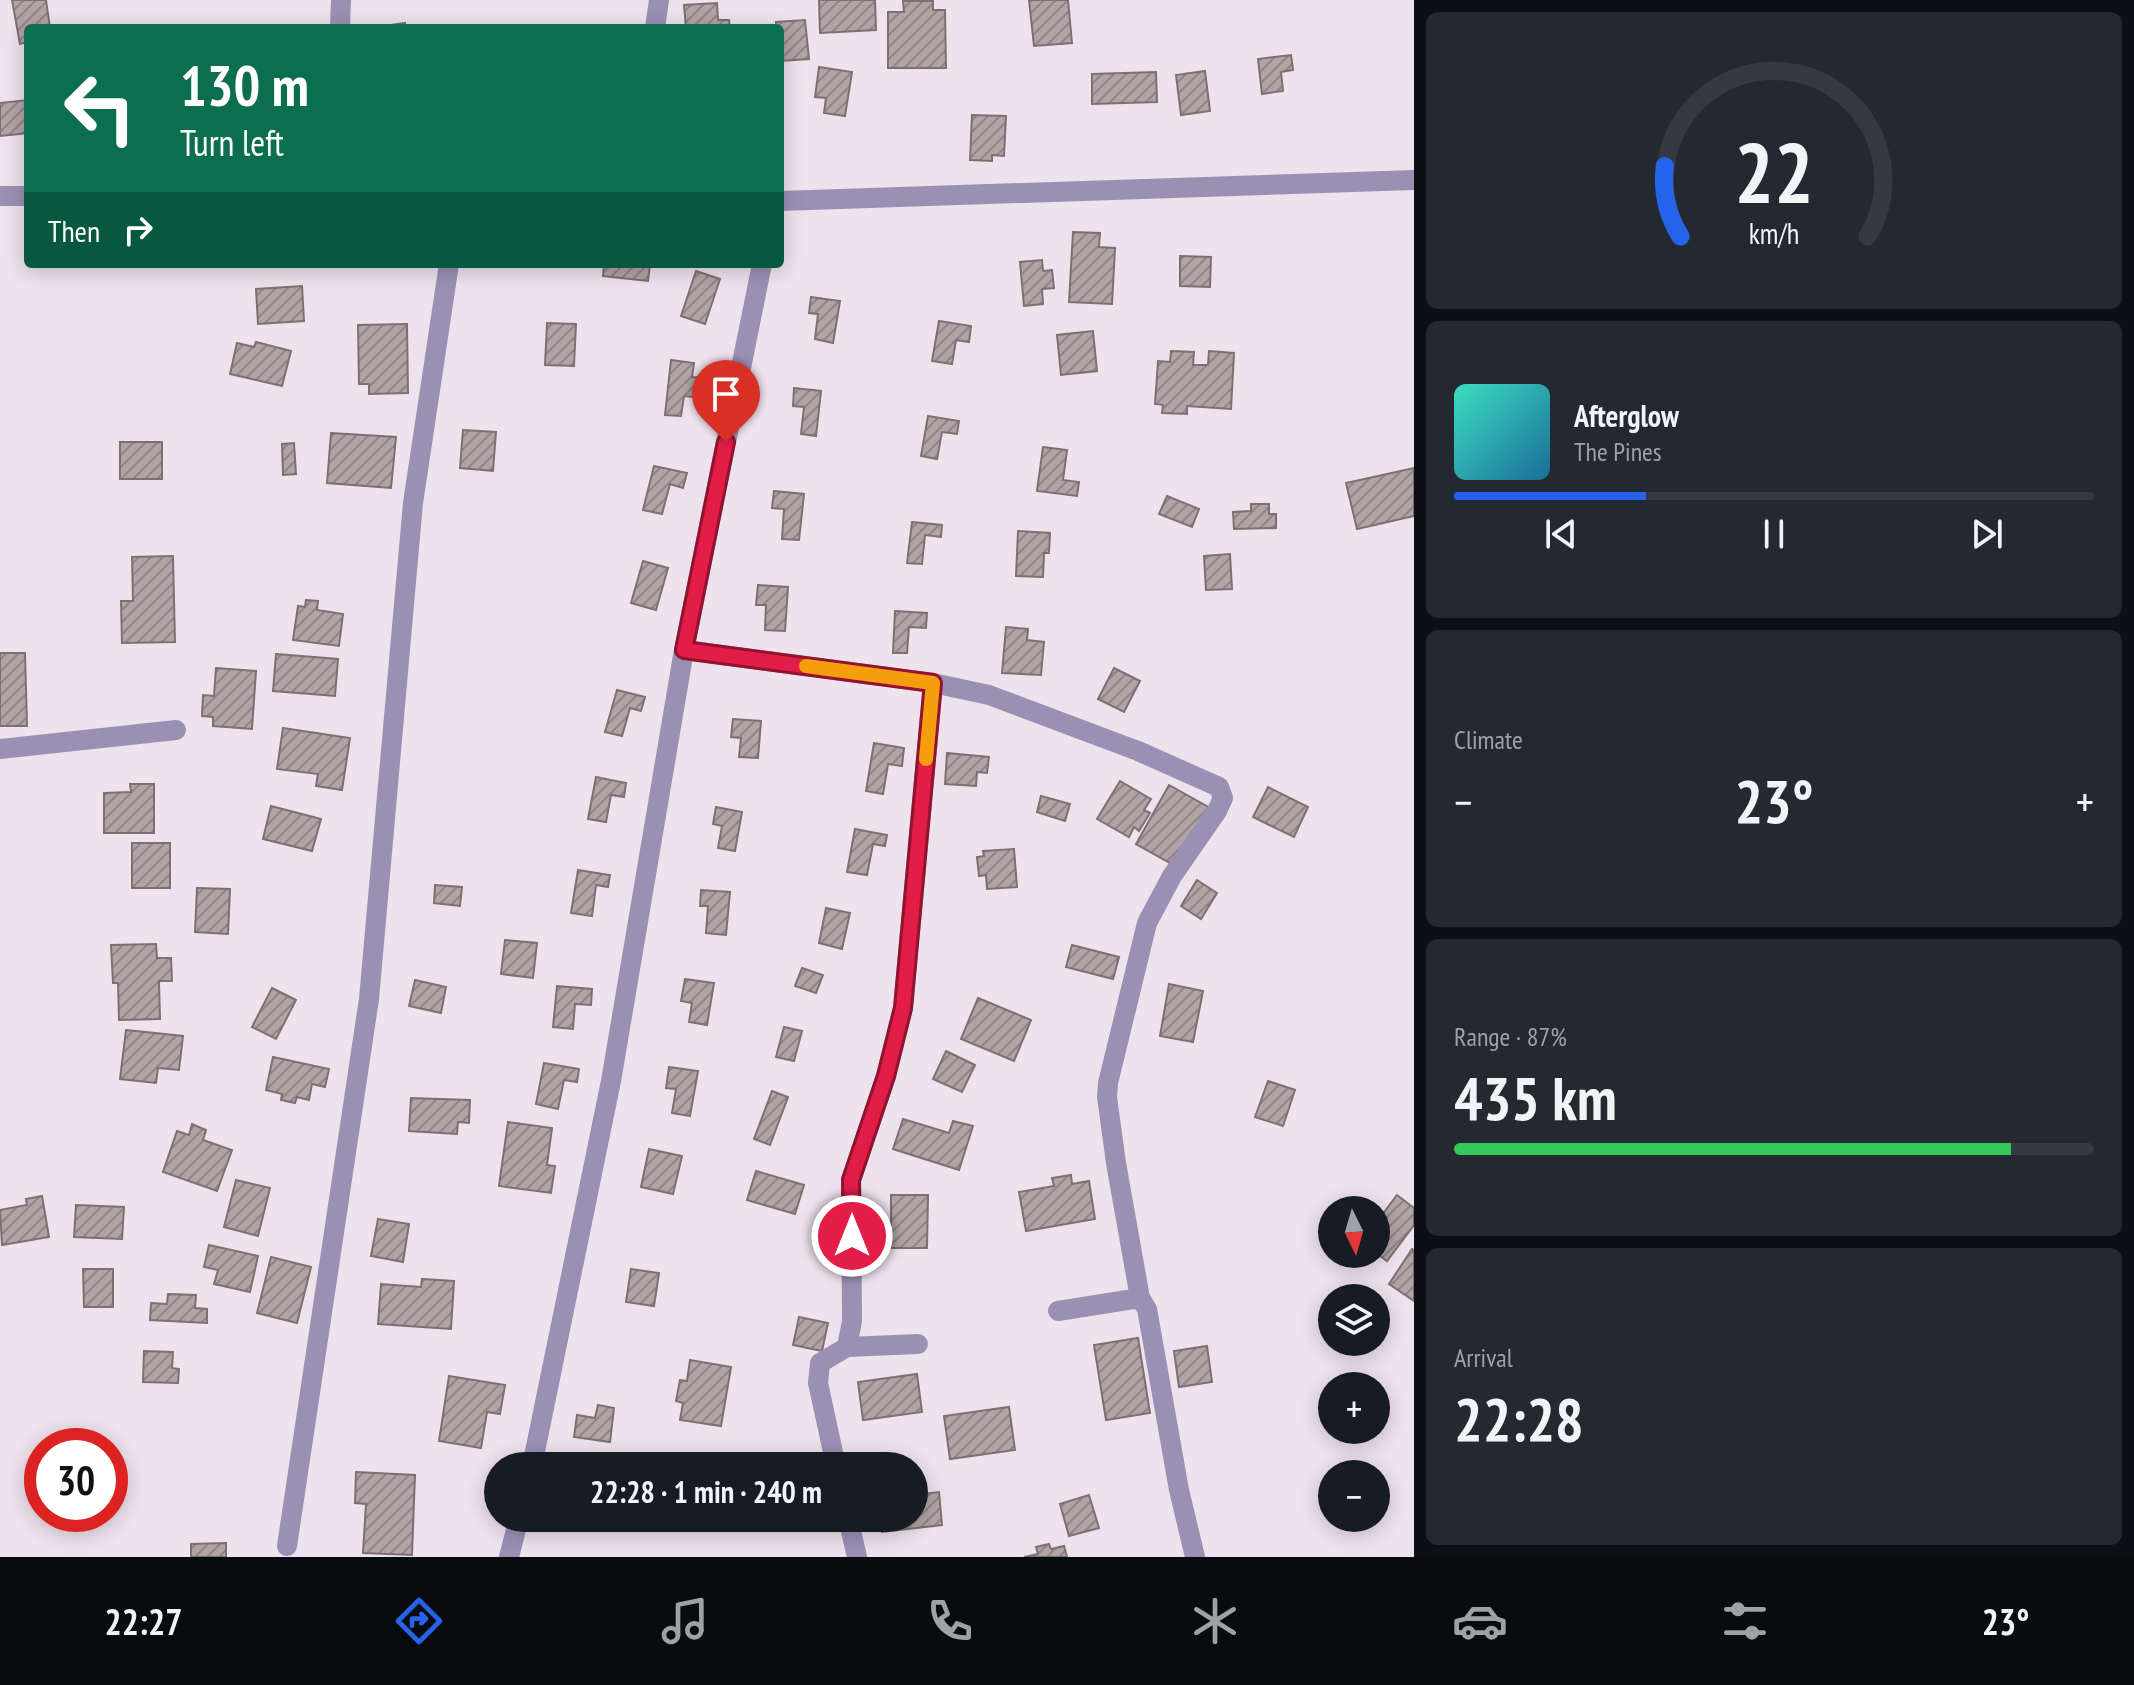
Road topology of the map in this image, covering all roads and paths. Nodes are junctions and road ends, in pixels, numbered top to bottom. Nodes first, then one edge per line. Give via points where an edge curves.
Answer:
1 (341, 0) edge
2 (659, 0) edge
3 (340, 24) edge
4 (656, 24) edge
5 (1414, 180) edge
6 (0, 196) edge
7 (24, 196) edge
8 (784, 201) edge
9 (448, 268) edge
10 (761, 268) edge
11 (684, 650) junction
12 (933, 683) junction
13 (176, 730) dead end
14 (0, 749) edge
15 (1140, 1298) junction
16 (1058, 1311) dead end
17 (918, 1344) dead end
18 (847, 1347) junction
19 (535, 1452) edge
20 (833, 1452) edge
21 (515, 1532) edge
22 (851, 1532) edge
23 (287, 1546) dead end
24 (509, 1557) edge
25 (857, 1557) edge
26 (1195, 1557) edge

1 - 3 street
2 - 4 street
5 - 8 street
6 - 7 street
9 - 23 street via 413,503 369,999
10 - 11 street
11 - 12 street
11 - 19 street via 611,1081
12 - 15 street via 989,695 1138,751 1219,787 1223,798 1147,923 1108,1083
12 - 18 street via 903,1008 851,1180 852,1321
13 - 14 street
15 - 16 street
15 - 26 street via 1147,1309
17 - 18 street
18 - 20 street via 820,1363 818,1383
21 - 24 street
22 - 25 street

